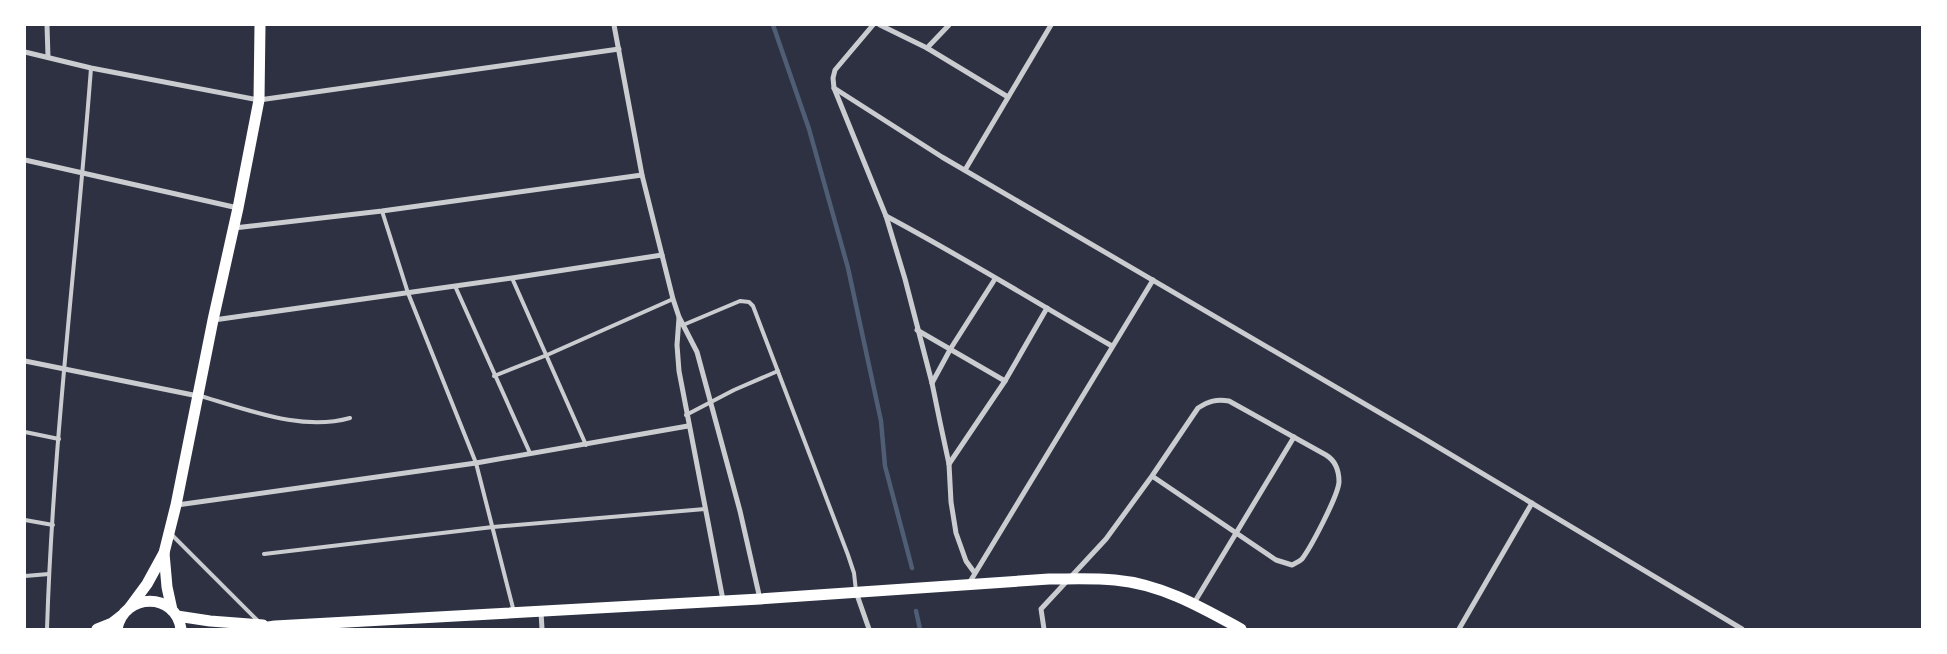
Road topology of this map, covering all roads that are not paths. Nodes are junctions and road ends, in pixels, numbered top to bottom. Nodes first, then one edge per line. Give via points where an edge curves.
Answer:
1 (47, 25) edge
2 (260, 25) edge
3 (614, 25) edge
4 (873, 25) edge
5 (880, 25) edge
6 (949, 25) edge
7 (1051, 25) edge
8 (927, 48) junction
9 (619, 49) junction
10 (25, 52) edge
11 (48, 57) junction
12 (92, 68) junction
13 (834, 88) junction
14 (1008, 97) junction
15 (258, 100) junction
16 (25, 160) edge
17 (965, 170) junction
18 (83, 173) junction
19 (642, 175) junction
20 (238, 208) junction
21 (382, 211) junction
22 (886, 216) junction
23 (233, 228) junction
24 (662, 255) junction
25 (512, 278) junction
26 (995, 279) junction
27 (1153, 280) junction
28 (455, 286) junction
29 (408, 293) junction
30 (673, 299) junction
31 (1047, 308) junction
32 (213, 320) junction
33 (681, 326) junction
34 (917, 330) junction
35 (1112, 346) junction
36 (951, 348) junction
37 (547, 355) junction
38 (25, 361) edge
39 (65, 369) junction
40 (778, 372) junction
41 (494, 376) junction
42 (1005, 381) junction
43 (932, 383) junction
44 (199, 396) junction
45 (711, 402) junction
46 (686, 415) junction
47 (350, 418) dead end
48 (688, 426) junction
49 (25, 432) edge
50 (1294, 437) junction
51 (59, 439) junction
52 (586, 445) junction
53 (530, 453) junction
54 (476, 463) junction
55 (949, 464) junction
56 (1152, 476) junction
57 (1532, 503) junction
58 (176, 505) junction
59 (704, 509) junction
60 (25, 520) edge
61 (53, 525) junction
62 (493, 527) junction
63 (169, 532) junction
64 (1237, 533) junction
65 (164, 553) junction
66 (264, 554) dead end
67 (974, 572) junction
68 (49, 574) junction
69 (25, 576) edge
70 (1069, 579) junction
71 (967, 585) junction
72 (856, 592) junction
73 (760, 599) junction
74 (723, 600) junction
75 (1194, 603) junction
76 (127, 610) junction
77 (541, 610) junction
78 (514, 612) junction
79 (174, 613) junction
80 (258, 627) edge
81 (308, 627) edge
82 (47, 629) edge
83 (97, 629) edge
84 (117, 629) edge
85 (181, 629) edge
86 (542, 629) edge
87 (868, 629) edge
88 (1044, 629) edge
89 (1241, 629) edge
90 (1459, 629) edge
91 (1742, 629) edge

1 - 11 street
2 - 15 main road
3 - 9 street
4 - 13 street via 835,70
5 - 8 street
6 - 8 street
7 - 14 street
8 - 14 street
9 - 15 street
9 - 19 street
10 - 11 street
11 - 12 street
12 - 15 street
12 - 18 lane
13 - 17 street
13 - 22 street
14 - 17 street
15 - 20 main road
16 - 18 street
17 - 27 street
18 - 20 street
18 - 39 lane
19 - 21 street
19 - 24 street
20 - 23 main road
21 - 23 street
21 - 29 lane
22 - 26 street
22 - 34 street
23 - 32 main road
24 - 25 street
24 - 30 street
25 - 28 street
25 - 37 lane
26 - 31 street
26 - 36 street
27 - 35 street
27 - 57 street
28 - 29 street
28 - 41 lane
29 - 32 street
29 - 54 lane
30 - 33 street
30 - 37 lane
31 - 35 street
31 - 42 street
32 - 44 main road
33 - 40 lane via 740,301 748,302 758,318
33 - 45 street via 697,352
33 - 46 street via 677,346
34 - 36 street
34 - 43 street
35 - 67 street
36 - 42 street
36 - 43 street
37 - 41 lane
37 - 52 lane
38 - 39 street
39 - 44 street
39 - 51 lane
40 - 45 lane
40 - 72 lane via 848,555
41 - 53 lane
42 - 55 street
43 - 55 street
44 - 47 lane via 304,422 324,423
44 - 58 main road
45 - 46 lane
45 - 73 street
46 - 48 street
48 - 52 street
48 - 59 street
49 - 51 lane
50 - 56 street via 1229,401 1206,402 1198,408
50 - 64 street
50 - 64 street via 1333,460 1339,482 1325,517 1302,559 1292,565 1276,560
51 - 61 lane
52 - 53 street
53 - 54 street
54 - 58 street
54 - 62 lane
55 - 67 street via 956,533
56 - 64 street
56 - 70 street via 1106,539
57 - 90 street
57 - 91 street
58 - 63 main road
59 - 62 lane
59 - 74 street
60 - 61 lane
61 - 68 lane
62 - 66 lane
62 - 78 lane
63 - 65 main road
63 - 80 lane
64 - 75 street
65 - 76 main road
65 - 79 main road via 167,587
67 - 71 street
68 - 69 lane
68 - 82 lane
70 - 71 main road
70 - 75 main road via 1117,580 1145,585
70 - 88 street via 1041,609
71 - 72 main road
72 - 73 main road
72 - 87 street
73 - 74 main road
74 - 77 main road
75 - 89 main road
76 - 79 main road via 144,601 152,601
76 - 83 main road via 112,623
76 - 84 main road
77 - 78 main road
77 - 86 street
78 - 81 main road
79 - 80 main road
79 - 85 main road
80 - 81 main road

